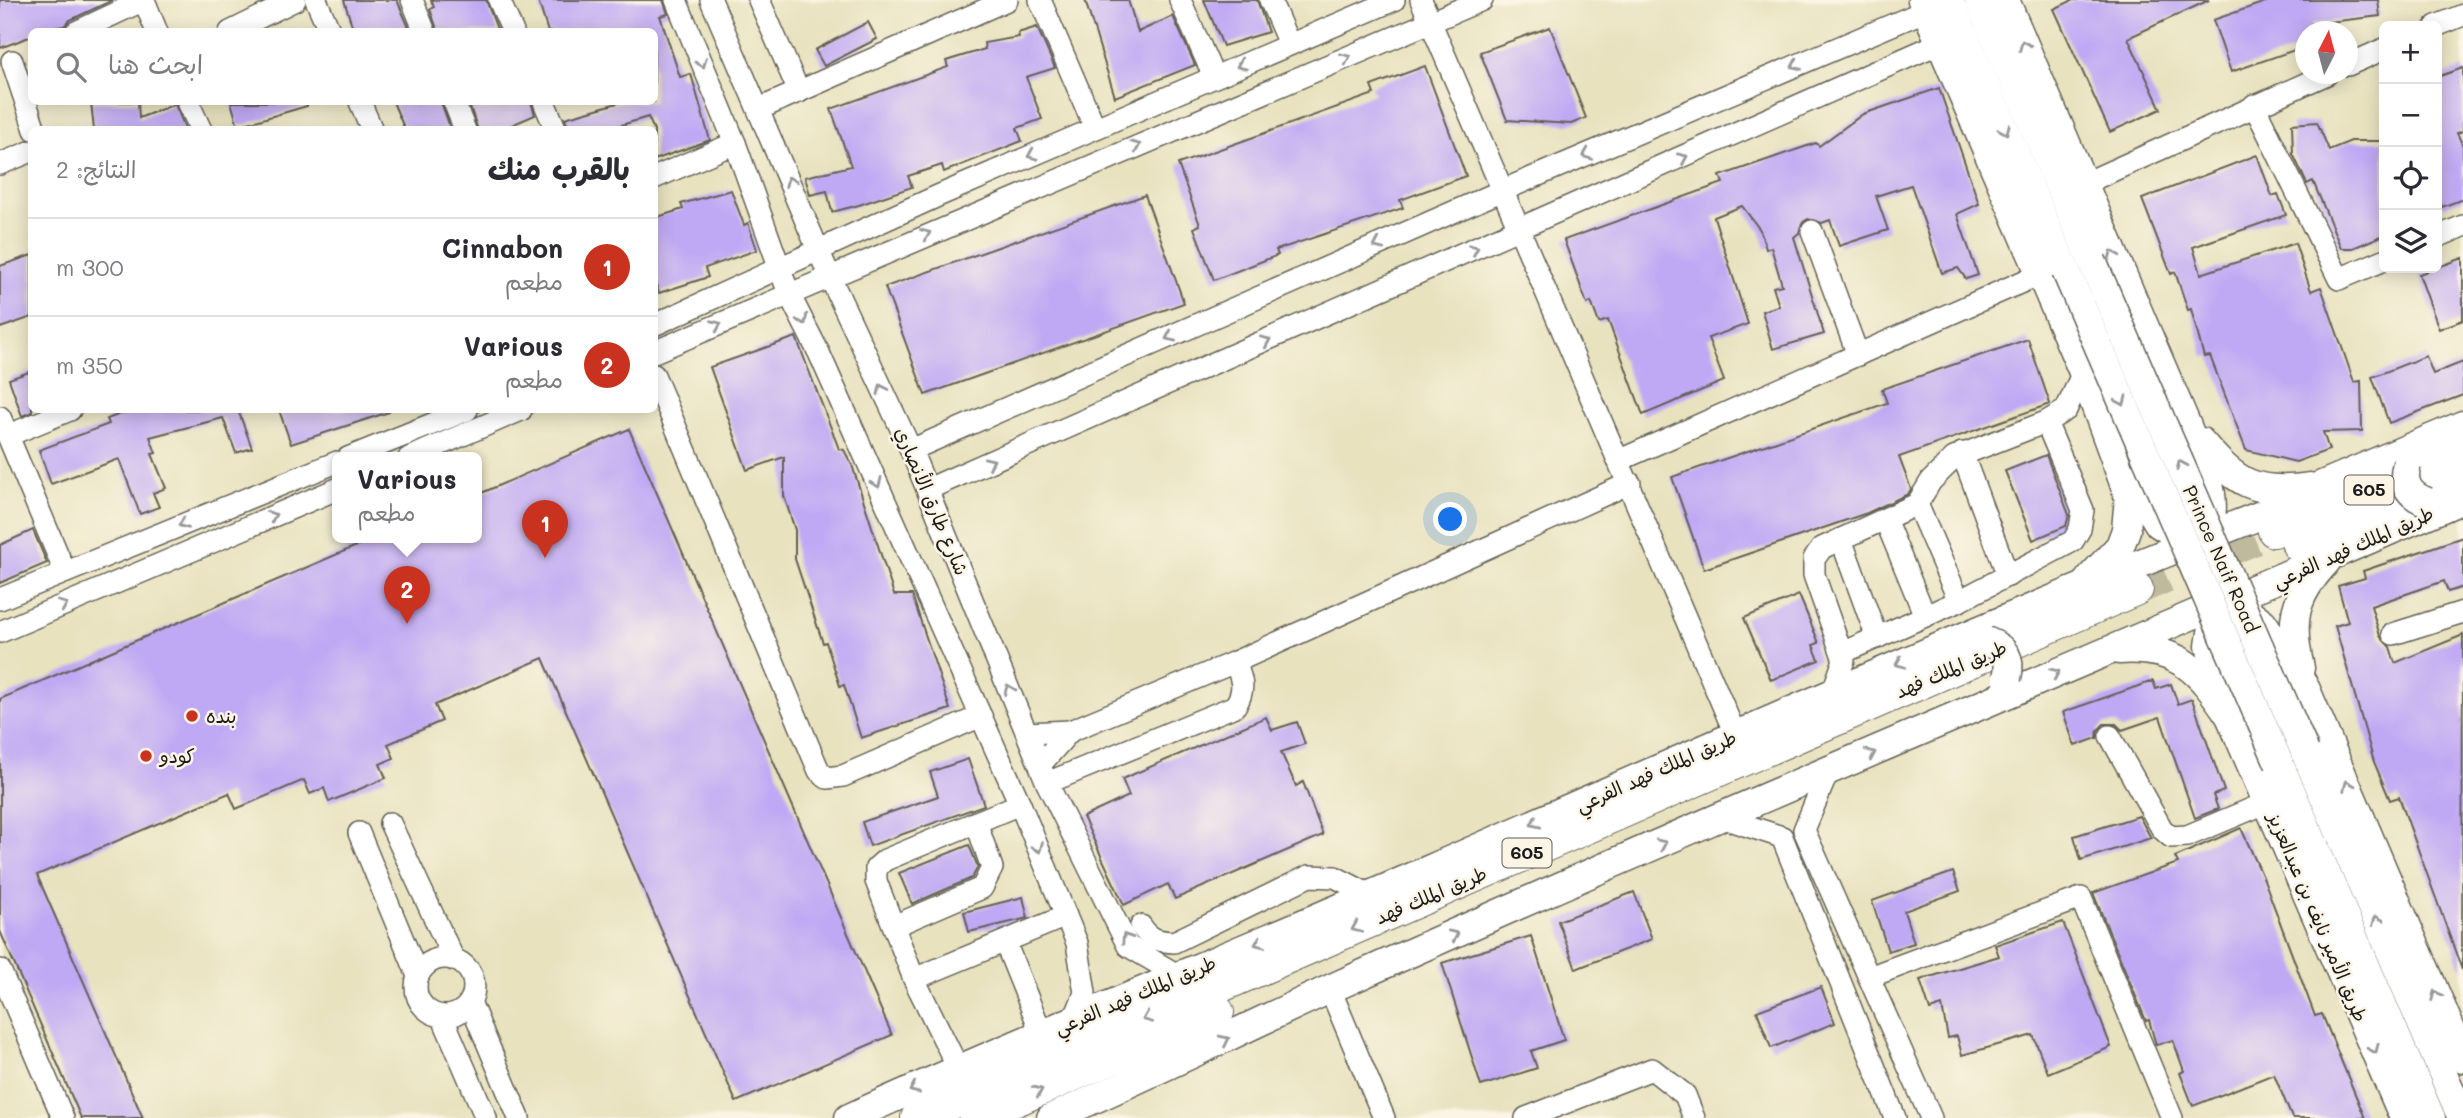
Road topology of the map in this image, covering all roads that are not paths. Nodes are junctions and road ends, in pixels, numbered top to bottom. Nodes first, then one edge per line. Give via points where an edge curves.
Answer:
1 (144, 0) edge
2 (295, 0) edge
3 (316, 0) edge
4 (412, 0) edge
5 (499, 0) edge
6 (676, 0) edge
7 (711, 0) edge
8 (759, 0) edge
9 (1007, 0) edge
10 (1040, 0) edge
11 (1180, 0) edge
12 (1270, 0) edge
13 (1394, 0) edge
14 (1421, 0) edge
15 (1482, 0) edge
16 (1979, 0) edge
17 (2005, 0) edge
18 (1933, 3) edge
19 (2463, 15) edge
20 (1431, 23) junction
21 (2442, 24) edge
22 (84, 28) edge
23 (155, 28) edge
24 (238, 28) edge
25 (328, 28) edge
26 (423, 28) edge
27 (511, 28) edge
28 (1940, 43) junction
29 (1289, 44) junction
30 (1843, 46) junction
31 (2379, 51) edge
32 (15, 60) edge
33 (2358, 60) edge
34 (1214, 76) junction
35 (1859, 79) junction
36 (2303, 84) edge
37 (799, 92) junction
38 (189, 105) edge
39 (361, 105) edge
40 (455, 105) edge
41 (545, 105) edge
42 (2254, 105) junction
43 (758, 109) junction
44 (34, 126) edge
45 (199, 126) edge
46 (370, 126) edge
47 (463, 126) edge
48 (554, 126) edge
49 (1095, 128) junction
50 (735, 143) junction
51 (28, 153) edge
52 (0, 164) edge
53 (658, 176) edge
54 (2082, 184) junction
55 (1501, 191) junction
56 (2463, 226) edge
57 (1519, 230) junction
58 (1812, 231) dead end
59 (2442, 235) edge
60 (820, 251) junction
61 (2379, 262) edge
62 (779, 269) junction
63 (2053, 273) junction
64 (828, 275) junction
65 (789, 293) junction
66 (2139, 317) junction
67 (658, 323) edge
68 (658, 350) edge
69 (1858, 355) junction
70 (2078, 361) junction
71 (658, 384) edge
72 (58, 413) edge
73 (460, 413) edge
74 (514, 413) edge
75 (2046, 422) junction
76 (2463, 425) edge
77 (4, 426) edge
78 (2187, 426) junction
79 (2424, 440) junction
80 (2111, 445) junction
81 (2463, 449) edge
82 (911, 450) junction
83 (363, 452) edge
84 (423, 452) edge
85 (1962, 453) junction
86 (1620, 460) junction
87 (332, 464) edge
88 (1630, 483) junction
89 (2320, 486) junction
90 (928, 489) junction
91 (332, 491) edge
92 (2461, 492) edge
93 (1917, 504) junction
94 (1885, 519) junction
95 (1841, 539) junction
96 (2270, 546) junction
97 (2330, 559) junction
98 (2211, 571) junction
99 (65, 572) junction
100 (2008, 576) junction
101 (2140, 585) junction
102 (2080, 587) junction
103 (0, 599) edge
104 (1959, 601) junction
105 (2463, 612) edge
106 (1925, 617) junction
107 (0, 632) edge
108 (2393, 634) dead end
109 (1877, 638) junction
110 (1974, 638) junction
111 (1842, 653) junction
112 (2099, 653) junction
113 (1235, 662) junction
114 (2304, 685) junction
115 (2000, 689) junction
116 (1833, 691) junction
117 (981, 716) junction
118 (2231, 716) junction
119 (2318, 716) junction
120 (1070, 731) junction
121 (1027, 733) junction
122 (1736, 736) junction
123 (2110, 736) dead end
124 (2243, 742) junction
125 (1044, 774) junction
126 (1826, 774) junction
127 (2268, 802) junction
128 (1020, 804) junction
129 (1723, 818) junction
130 (976, 822) junction
131 (390, 823) dead end
132 (359, 833) dead end
133 (1370, 895) junction
134 (1066, 916) junction
135 (894, 926) junction
136 (1141, 926) dead end
137 (1005, 942) junction
138 (454, 960) junction
139 (0, 970) edge
140 (418, 976) junction
141 (1181, 977) junction
142 (1869, 977) junction
143 (914, 979) junction
144 (1330, 989) junction
145 (470, 1002) junction
146 (442, 1016) junction
147 (1074, 1020) junction
148 (1042, 1034) junction
149 (2463, 1058) edge
150 (958, 1069) junction
151 (62, 1118) edge
152 (486, 1118) edge
153 (519, 1118) edge
154 (849, 1118) edge
155 (917, 1118) edge
156 (975, 1118) edge
157 (1051, 1118) edge
158 (1384, 1118) edge
159 (1526, 1118) edge
160 (1694, 1118) edge
161 (1895, 1118) edge
162 (1931, 1118) edge
163 (2172, 1118) edge
164 (2404, 1118) edge
165 (2431, 1118) edge
166 (2462, 1118) edge

1 - 22 street
1 - 23 street
2 - 24 street
3 - 25 street
4 - 26 street
5 - 27 street
6 -> 50 street
7 - 43 street, شارع طارق الأنصاري
8 - 37 street
9 - 37 street
10 - 49 street
11 - 34 street
12 - 29 street
13 - 29 street
14 - 20 street
15 - 20 street
166 -> 16 main road, Prince Naif Road, bridge
54 -> 17 main road
18 - 28 main road, Prince Naif Road
18 - 30 street
18 -> 63 main road, Prince Naif Road
19 - 21 street
20 - 55 street
64 -> 20 street
28 - 35 street
28 - 63 main road, Prince Naif Road
29 -> 34 street
30 - 35 street
30 -> 55 street
31 - 33 street
32 - 44 street
34 - 49 street
57 -> 35 street
36 - 42 street
37 - 43 street
38 - 45 street
39 - 46 street
40 - 47 street
41 - 48 street
42 - 54 street
42 - 61 street via 2339,279
60 -> 43 street, شارع طارق الأنصاري
49 -> 60 street
50 - 53 street
50 - 62 street
51 - 52 street
66 -> 54 main road
55 - 57 street
55 -> 82 street
56 - 59 street
57 - 86 street
90 -> 57 street
58 - 69 street
60 - 62 street
60 - 64 street, شارع طارق الأنصاري
62 - 65 street
62 - 67 street
63 - 69 street
63 - 70 main road, Prince Naif Road
63 -> 165 main road, Prince Naif Road, bridge via 2279,763
64 - 65 street
82 -> 64 street, شارع طارق الأنصاري
68 -> 65 street
65 -> 117 street
66 - 70 main road via 2138,335 2125,354 2110,361
66 - 78 main road
69 - 86 street
70 - 75 street via 2066,410
70 - 80 main road, Prince Naif Road
71 - 117 street via 819,771 827,778 843,776
72 - 77 street
73 - 83 street
74 - 84 street
75 - 85 street
75 - 100 street via 2083,510 2080,529 2073,541
76 - 79 main road, طريق الملك فهد الفرعي
77 - 99 street
78 - 89 main road via 2226,471 2252,487 2288,490
78 - 98 main road via 2214,503
79 - 89 main road, طريق الملك فهد الفرعي
79 - 92 main road, bridge via 2407,464 2409,491 2428,502
80 - 98 main road via 2159,524
80 - 102 main road via 2129,496 2126,530 2120,546
81 - 96 highway, 605
82 - 90 street, شارع طارق الأنصاري
85 - 93 street via 1942,468
85 - 100 street
86 - 88 street
87 -> 99 street
88 - 113 street
88 - 122 street
89 - 96 main road, طريق الملك فهد الفرعي via 2291,503
121 -> 90 street, شارع طارق الأنصاري
107 -> 91 street
92 - 96 highway, 605
92 - 97 main road, طريق الملك فهد الفرعي
93 - 94 street
93 - 104 street
94 - 95 street
94 - 106 street
95 - 109 street
95 - 111 street via 1822,548 1814,559 1814,575
96 - 97 main road, طريق الملك فهد الفرعي
96 - 98 main road, طريق الملك فهد الفرعي
96 - 98 main road via 2247,579
97 - 114 main road via 2302,591 2296,607 2294,644
98 - 101 main road via 2161,562
98 - 112 main road via 2171,624
98 - 114 main road via 2263,623
98 - 118 main road via 2210,646
99 - 103 street
100 - 104 street
101 - 102 main road, طريق الملك فهد الفرعي
101 -> 155 highway, طريق الملك فهد / 605
156 -> 101 highway, طريق الملك فهد / 605
102 - 110 main road, طريق الملك فهد الفرعي
104 - 106 street
105 - 108 street
106 - 109 street
109 - 111 street
110 - 115 main road, bridge via 2004,650 2009,660
110 -> 116 main road, طريق الملك فهد الفرعي
111 - 116 street via 1844,660
115 -> 112 main road
112 - 118 main road via 2140,650 2175,657 2204,678
113 - 120 street
113 - 125 street via 1243,681 1236,706
114 - 119 main road
126 -> 115 main road
116 - 122 main road, طريق الملك فهد الفرعي
117 - 128 street
118 - 124 main road, طريق الأمير نايف بن عبدالعزيز
119 - 124 main road via 2294,697 2268,694 2248,706
149 -> 119 main road
120 - 121 street
120 - 125 street
121 - 125 street, شارع طارق الأنصاري
122 -> 133 main road, طريق الملك فهد الفرعي
123 - 127 street via 2162,829 2171,837 2187,835
124 - 127 main road, طريق الأمير نايف بن عبدالعزيز
141 -> 125 street, شارع طارق الأنصاري via 1128,946
126 - 129 main road
126 - 142 street via 1804,830
127 -> 164 main road, طريق الأمير نايف بن عبدالعزيز
128 - 130 street
128 -> 134 street
144 -> 129 main road
129 - 161 street via 1782,837
130 - 135 street via 992,868 982,888
130 - 135 street via 885,860 876,868
131 - 138 street
132 - 140 street
133 - 136 street via 1335,877 1309,876 1174,942 1148,937
133 -> 141 main road, طريق الملك فهد الفرعي
134 - 137 street
134 - 147 street via 1077,943 1085,993
135 - 143 street
137 - 143 street
137 - 148 street
138 - 140 street via 429,963
138 - 145 street via 472,977
139 - 151 street
140 - 146 street via 421,1003
141 - 147 main road, طريق الملك فهد الفرعي
142 - 162 street
142 - 163 street via 2081,898
143 - 150 street
157 -> 144 main road
144 - 158 street
145 - 146 street via 458,1013
145 - 153 street
146 - 152 street
147 - 148 main road, طريق الملك فهد الفرعي
148 - 150 main road, طريق الملك فهد الفرعي
150 -> 154 main road, طريق الملك فهد الفرعي
159 - 160 street via 1652,1069 1685,1095

